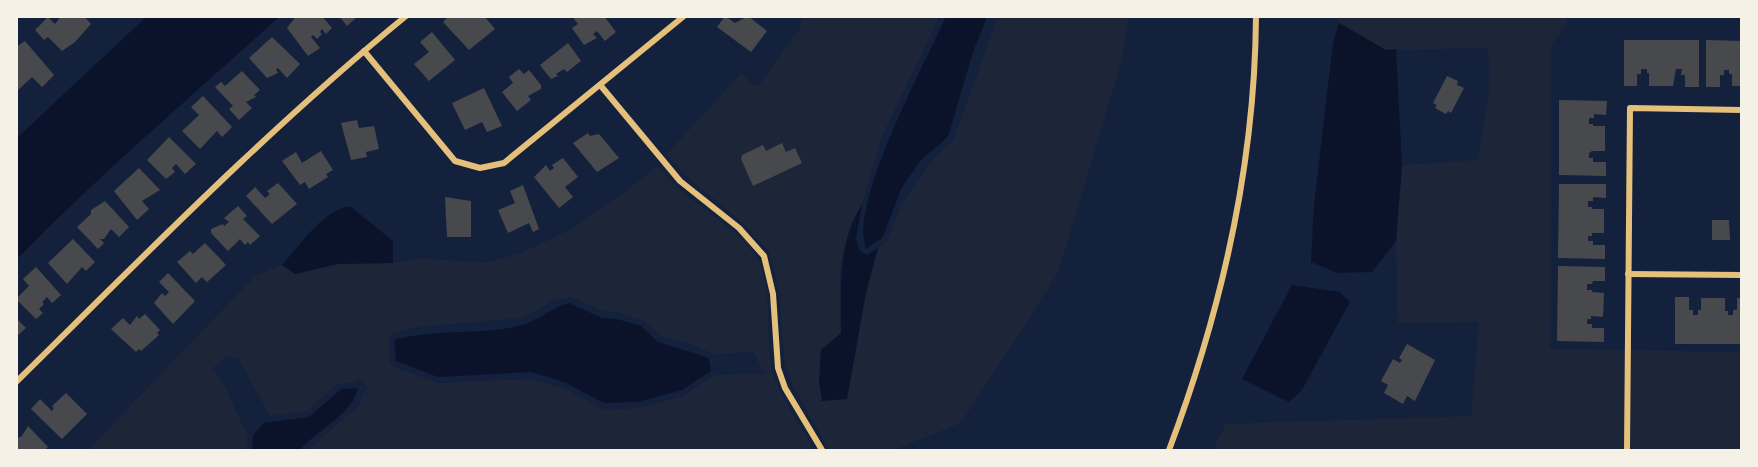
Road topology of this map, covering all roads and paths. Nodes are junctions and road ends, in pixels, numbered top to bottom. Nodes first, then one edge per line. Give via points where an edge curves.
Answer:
1 (406, 16) edge
2 (684, 16) edge
3 (1256, 16) edge
4 (364, 51) junction
5 (601, 86) junction
6 (1742, 110) edge
7 (1628, 274) junction
8 (1742, 275) edge
9 (16, 382) edge
10 (822, 450) edge
11 (1169, 450) edge
12 (1627, 450) edge

1 - 4 street
2 - 5 street
3 - 11 street via 1249,127 1236,215 1210,329
4 - 5 street via 455,160 480,168 504,163
4 - 9 street via 216,185
5 - 10 street via 680,181 739,228 764,256 773,294 778,368 785,388
6 - 7 street via 1630,108
7 - 8 street
7 - 12 street

